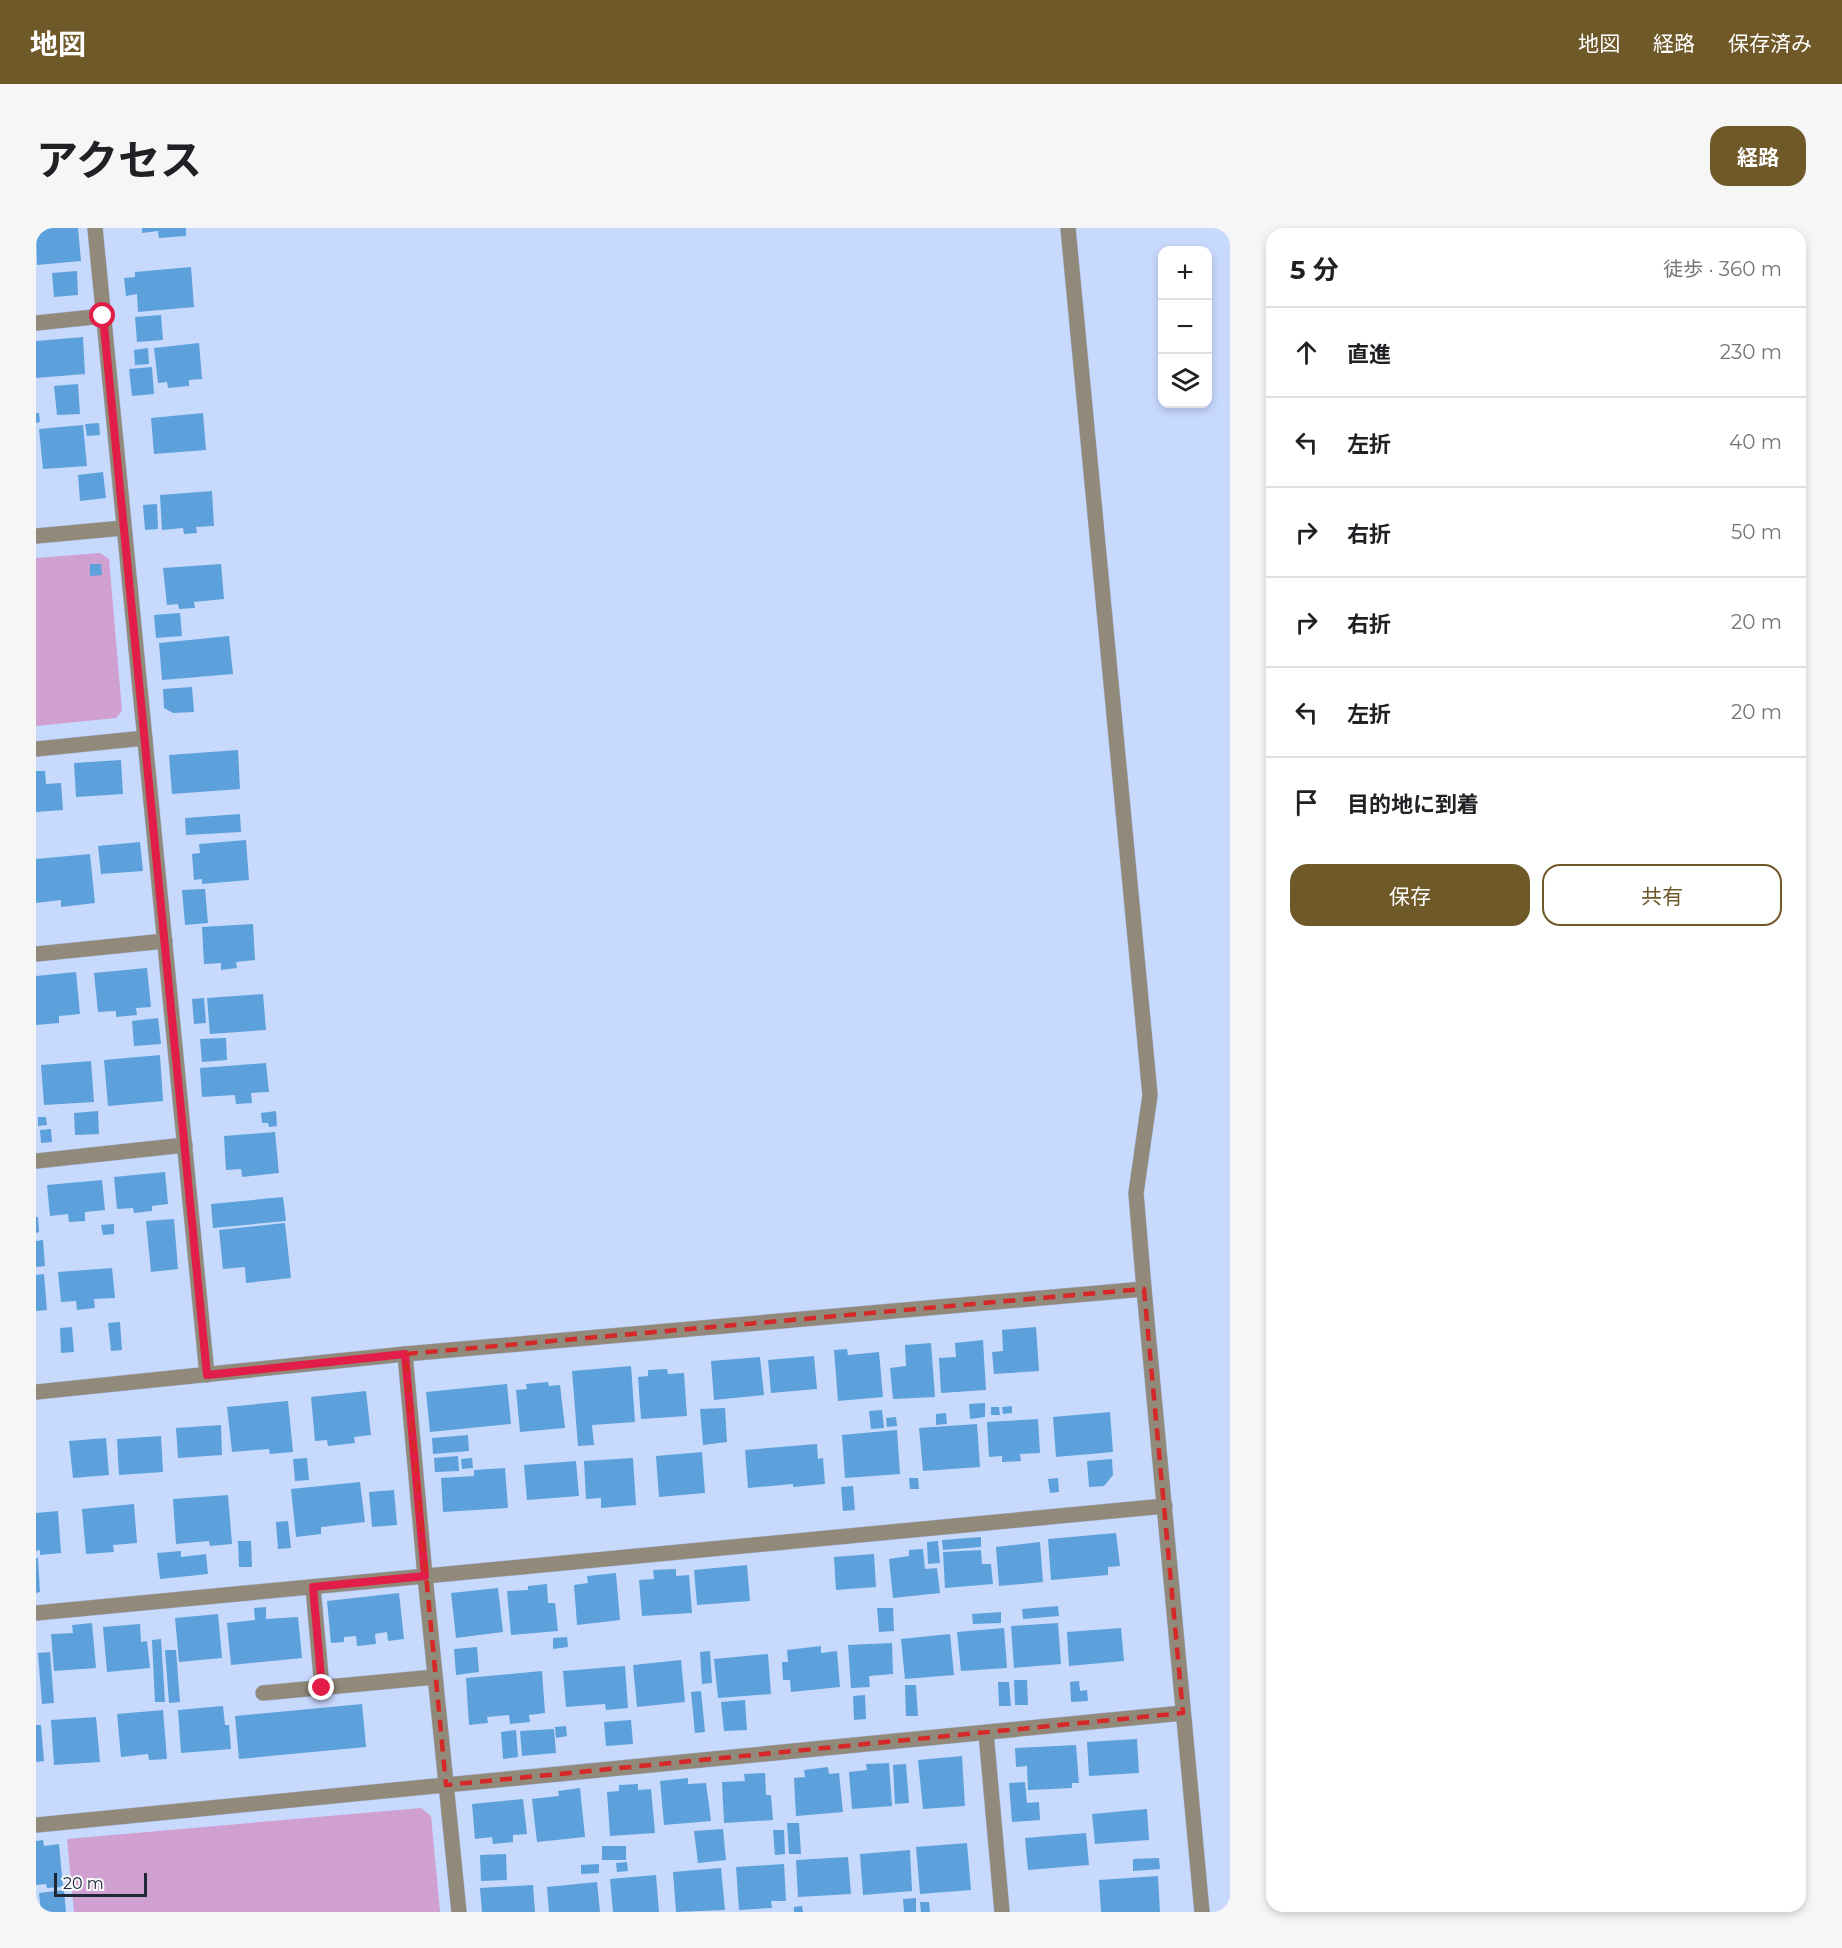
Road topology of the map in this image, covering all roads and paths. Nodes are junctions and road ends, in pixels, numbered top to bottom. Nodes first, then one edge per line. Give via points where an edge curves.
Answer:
1 (95, 228) edge
2 (1068, 228) edge
3 (103, 316) junction
4 (36, 323) edge
5 (123, 528) junction
6 (36, 536) edge
7 (145, 738) junction
8 (36, 748) edge
9 (165, 941) junction
10 (36, 954) edge
11 (185, 1145) junction
12 (36, 1161) edge
13 (1144, 1289) junction
14 (405, 1354) junction
15 (207, 1375) junction
16 (36, 1392) edge
17 (1165, 1506) junction
18 (425, 1576) junction
19 (313, 1587) junction
20 (36, 1613) edge
21 (435, 1677) junction
22 (322, 1688) junction
23 (263, 1693) dead end
24 (1183, 1713) junction
25 (986, 1733) junction
26 (446, 1785) junction
27 (36, 1825) edge
28 (459, 1912) edge
29 (1002, 1912) edge
30 (1202, 1912) edge

1 - 3 street
2 - 13 street via 1150,1095 1136,1193
3 - 4 street
3 - 5 street
5 - 6 street
5 - 7 street
7 - 8 street
7 - 9 street
9 - 10 street
9 - 11 street
11 - 12 street
11 - 15 street
13 - 14 street
13 - 17 street
14 - 15 street
14 - 18 street
15 - 16 street
17 - 18 street
17 - 24 street
18 - 19 street
18 - 21 street
19 - 20 street
19 - 22 street
21 - 22 street
21 - 26 street
22 - 23 street
24 - 25 street
24 - 30 street
25 - 26 street
25 - 29 street
26 - 27 street
26 - 28 street

